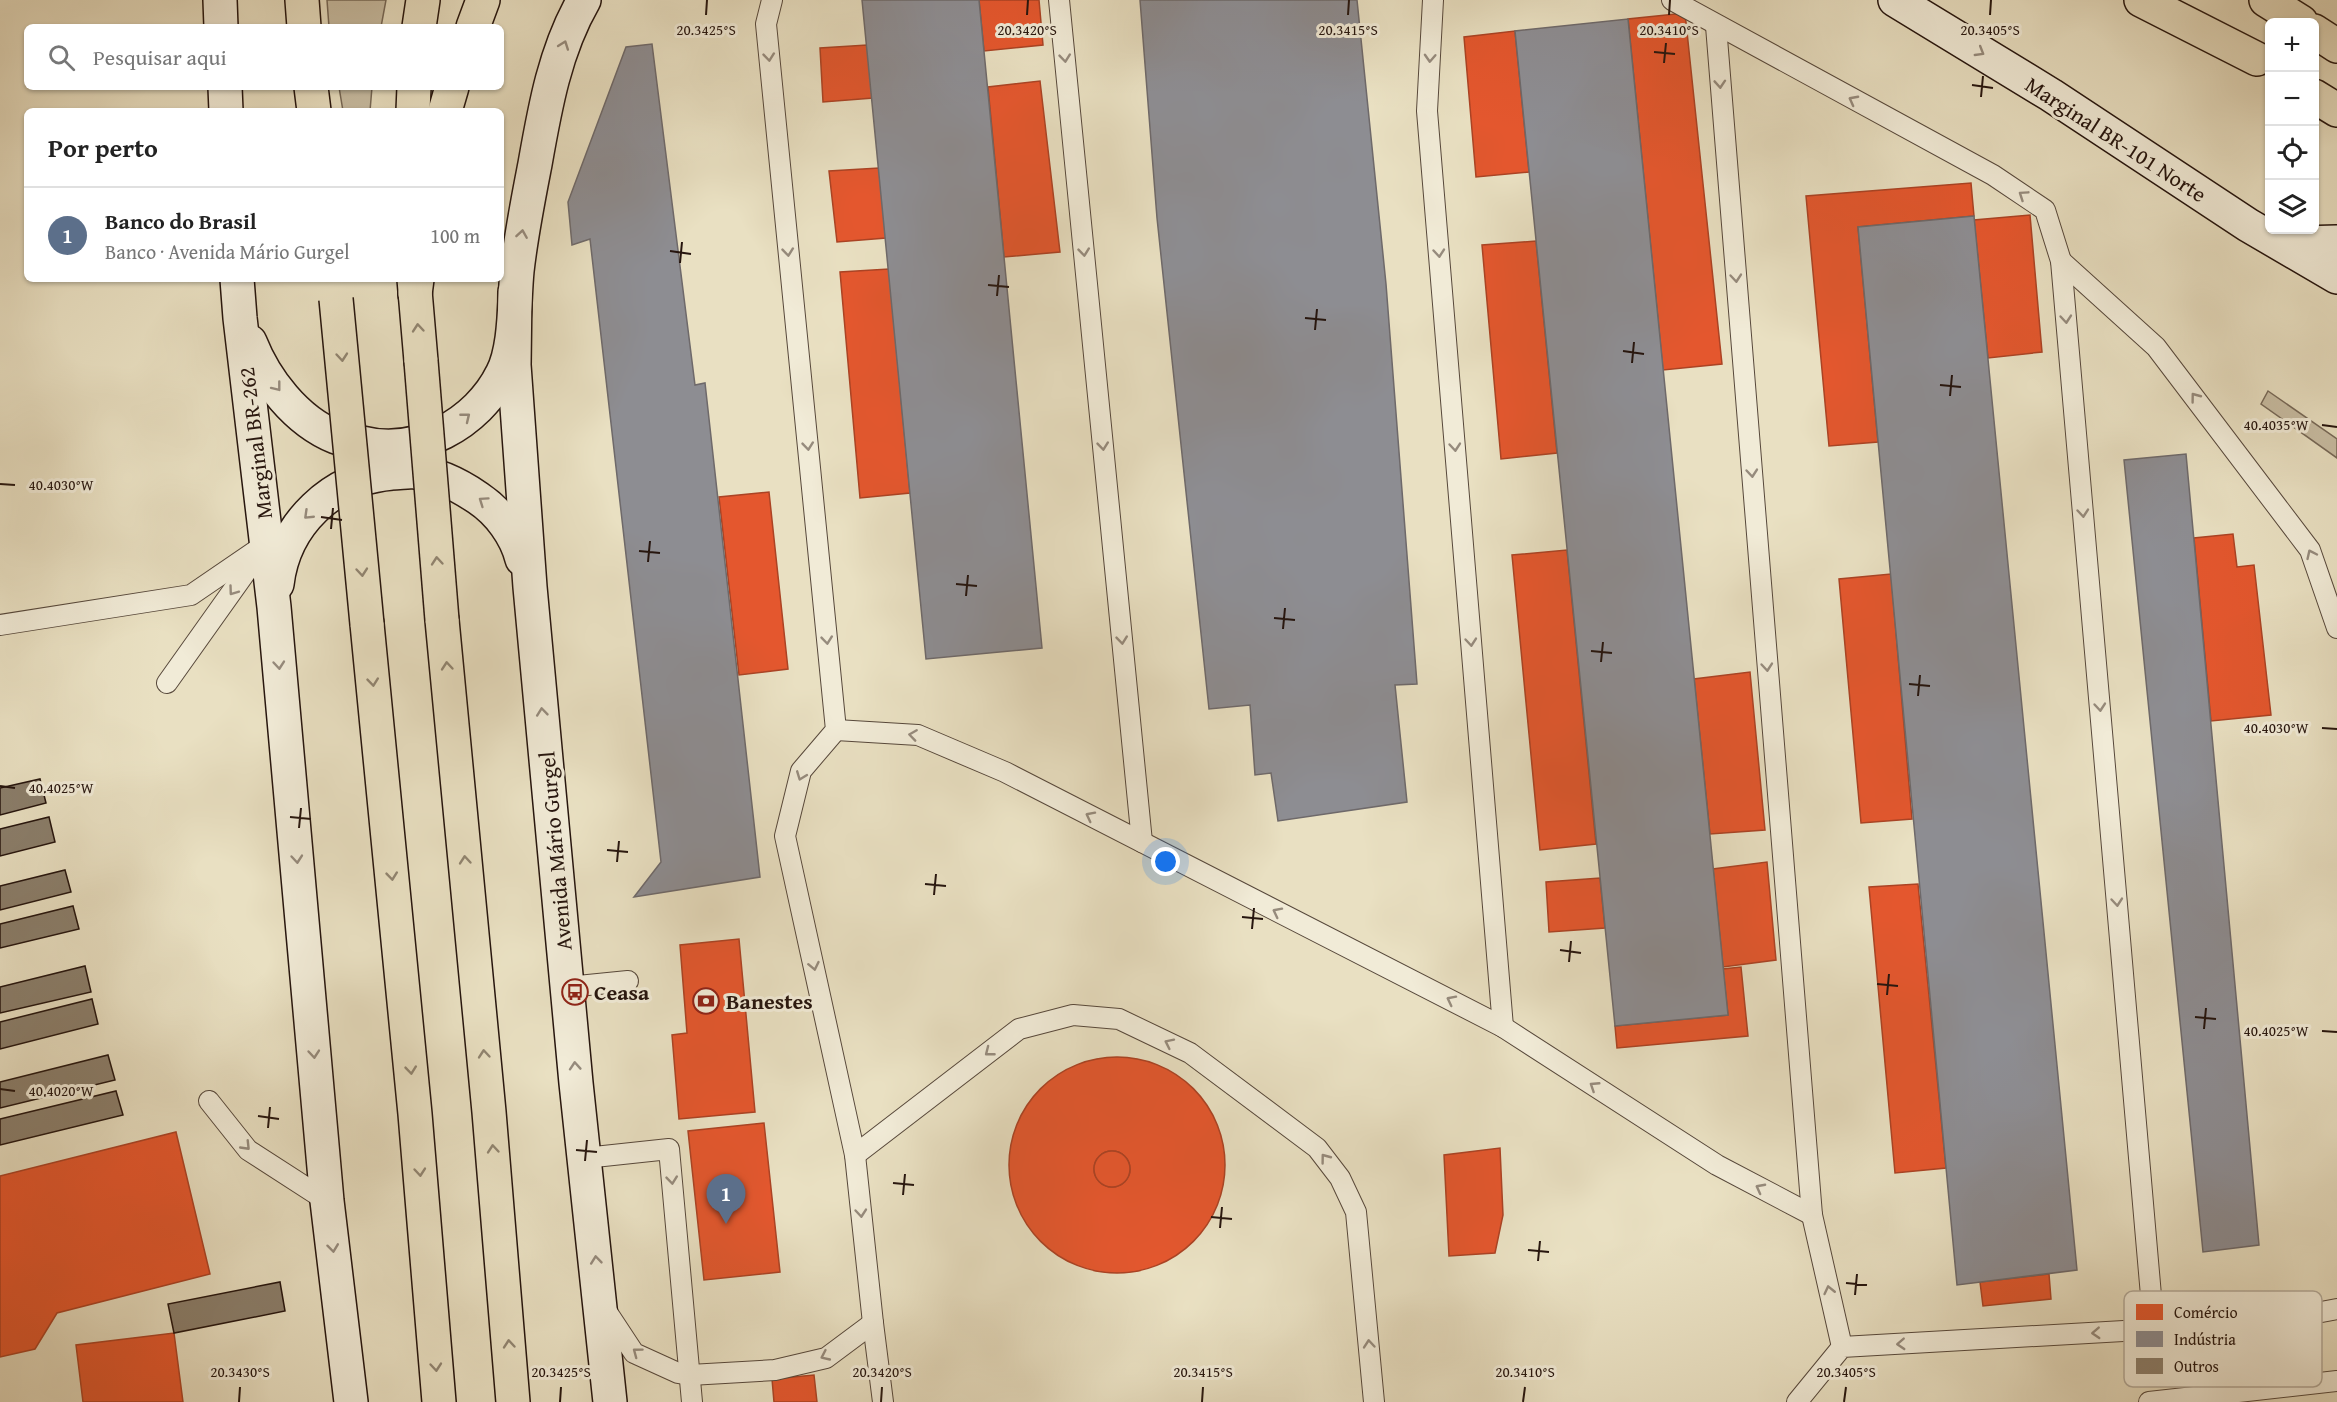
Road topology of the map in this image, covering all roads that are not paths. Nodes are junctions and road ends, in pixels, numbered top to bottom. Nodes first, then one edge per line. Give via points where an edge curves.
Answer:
1 (220, 0) edge
2 (302, 0) edge
3 (423, 0) edge
4 (483, 0) edge
5 (584, 0) edge
6 (772, 0) edge
7 (1059, 0) edge
8 (1433, 0) edge
9 (1672, 0) edge
10 (1894, 0) edge
11 (2141, 0) edge
12 (2162, 0) edge
13 (221, 24) edge
14 (304, 24) edge
15 (419, 24) edge
16 (474, 24) edge
17 (1716, 26) junction
18 (2319, 34) edge
19 (2337, 46) edge
20 (2263, 63) edge
21 (225, 90) edge
22 (311, 90) edge
23 (414, 90) edge
24 (451, 90) edge
25 (2319, 99) edge
26 (226, 108) edge
27 (314, 108) edge
28 (412, 108) edge
29 (446, 108) edge
30 (2337, 110) edge
31 (2248, 225) junction
32 (2337, 242) edge
33 (2061, 261) junction
34 (2337, 277) edge
35 (237, 282) edge
36 (415, 284) edge
37 (335, 289) edge
38 (515, 292) junction
39 (240, 318) junction
40 (267, 543) junction
41 (530, 587) junction
42 (274, 607) junction
43 (0, 625) edge
44 (2337, 628) edge
45 (167, 683) dead end
46 (836, 730) junction
47 (1142, 842) junction
48 (628, 981) dead end
49 (568, 987) junction
50 (1503, 1027) junction
51 (209, 1101) dead end
52 (855, 1155) junction
53 (585, 1158) junction
54 (327, 1201) junction
55 (1812, 1215) junction
56 (2151, 1291) edge
57 (600, 1303) junction
58 (2337, 1309) edge
59 (2322, 1312) edge
60 (873, 1323) junction
61 (2124, 1332) edge
62 (1842, 1347) junction
63 (348, 1369) junction
64 (690, 1375) junction
65 (2337, 1381) edge
66 (2322, 1383) edge
67 (2283, 1387) edge
68 (336, 1402) edge
69 (351, 1402) edge
70 (439, 1402) edge
71 (513, 1402) edge
72 (610, 1402) edge
73 (692, 1402) edge
74 (880, 1402) edge
75 (1374, 1402) edge
76 (1797, 1402) edge
77 (2149, 1402) edge

1 - 13 main road
2 - 14 main road
3 - 15 main road
4 - 16 main road
38 -> 5 main road via 548,89
6 -> 46 lane via 766,24
7 -> 47 lane
8 -> 50 lane via 1427,111
9 - 17 lane
10 -> 31 main road, Marginal BR-101 Norte via 2051,95
11 - 20 main road
12 - 20 main road
33 -> 17 lane via 2045,210 1994,175
17 -> 55 lane
18 - 19 main road
21 - 26 main road
22 - 27 main road
23 - 28 main road
24 - 29 main road
25 - 30 main road
31 - 32 main road via 2300,243
31 - 34 main road, Marginal BR-101 Norte
44 -> 33 lane via 2310,550 2156,347
33 -> 56 lane
35 - 39 main road, Marginal BR-262
71 -> 36 main road, bridge
37 -> 70 main road, bridge via 414,1102
39 -> 38 main road via 256,357 275,387 301,416 335,436 374,446 413,444 451,429 482,404 503,373 512,334
38 - 41 main road via 514,364
39 - 40 main road, Marginal BR-262
40 - 42 main road, Marginal BR-262
40 - 43 lane via 191,595
40 -> 45 lane
41 -> 42 main road via 518,545 493,508 457,483 426,474 371,475 330,493 299,524 279,563
49 -> 41 main road, Avenida Mário Gurgel
42 -> 54 main road
47 -> 46 lane via 1005,772 918,735
46 -> 52 lane via 801,771 785,836
50 -> 47 lane
48 - 49 lane
53 -> 49 main road, Avenida Mário Gurgel
55 -> 50 lane via 1717,1165
51 -> 54 lane via 248,1150
52 -> 60 lane
75 -> 52 lane via 1356,1212 1340,1178 1317,1148 1190,1053 1119,1019 1073,1015 1019,1029
57 -> 53 main road, Avenida Mário Gurgel
53 -> 64 lane via 669,1149
54 -> 63 main road
62 -> 55 lane
64 -> 57 lane via 634,1353
57 - 72 main road, Avenida Mário Gurgel
58 - 59 lane
60 -> 64 lane via 826,1358 775,1370
60 - 74 lane
61 -> 62 lane
62 - 76 lane
63 - 68 lane
63 - 69 main road
64 - 73 lane
65 - 66 lane
67 - 77 lane

